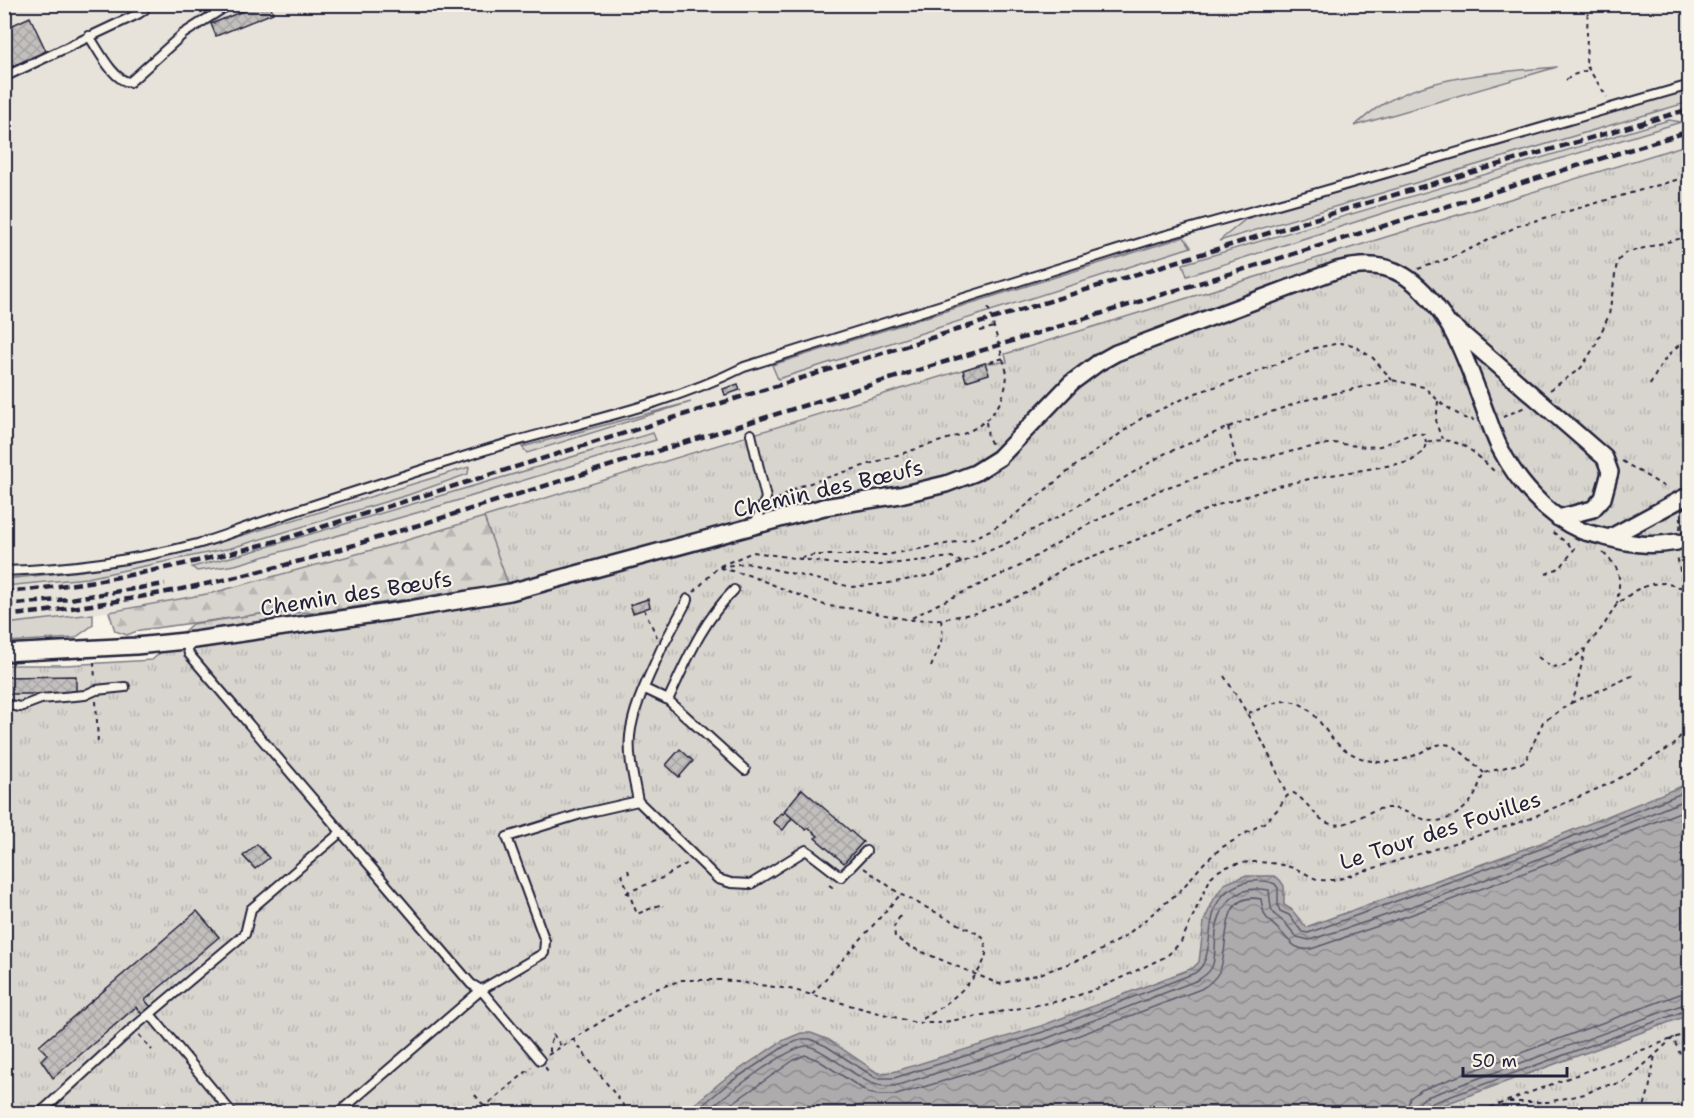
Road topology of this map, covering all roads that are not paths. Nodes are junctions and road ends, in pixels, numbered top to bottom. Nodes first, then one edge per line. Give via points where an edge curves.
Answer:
1 (143, 4) edge
2 (230, 4) edge
3 (89, 36) junction
4 (4, 77) edge
5 (1689, 85) edge
6 (1448, 321) junction
7 (751, 434) dead end
8 (1683, 498) road end
9 (1552, 522) junction
10 (759, 526) junction
11 (1609, 538) junction
12 (1683, 538) edge
13 (4, 572) edge
14 (734, 590) dead end
15 (688, 599) road end
16 (186, 641) junction
17 (4, 653) edge
18 (125, 687) dead end
19 (645, 689) junction
20 (668, 700) junction
21 (4, 704) edge
22 (745, 770) dead end
23 (638, 801) junction
24 (340, 832) junction
25 (866, 851) dead end
26 (481, 990) junction
27 (150, 1014) junction
28 (540, 1060) road end
29 (39, 1113) edge
30 (233, 1113) edge
31 (337, 1113) edge

1 - 3 lane via 144,10 138,14
2 - 3 lane via 183,34 130,82 114,72
3 - 4 lane
5 - 13 lane via 1072,263 744,367 623,412 483,451 215,539 111,561
6 - 9 street, Chemin des Bœufs via 1500,450
6 - 9 street via 1605,458 1610,472 1603,498 1593,509
6 - 10 street, Chemin des Bœufs via 1418,286 1388,267 1337,270 1098,363 1071,383 999,458 975,473 946,484 840,504
7 - 10 lane via 766,498
8 - 11 street
9 - 11 street
10 - 16 street, Chemin des Bœufs via 510,591
11 - 12 street via 1639,545
14 - 20 lane via 717,606 700,632
15 - 19 lane
16 - 17 street, Chemin des Bœufs
16 - 24 lane via 189,654
18 - 21 lane via 41,699 20,707
19 - 20 lane
19 - 23 lane via 630,736 630,764
20 - 22 lane
23 - 25 lane via 718,879 731,884 751,884 806,850 841,877
23 - 26 lane via 507,837 545,941 544,953
24 - 26 lane via 471,984
24 - 27 lane via 251,909 245,934
26 - 28 lane
26 - 31 lane
27 - 29 lane
27 - 30 lane

